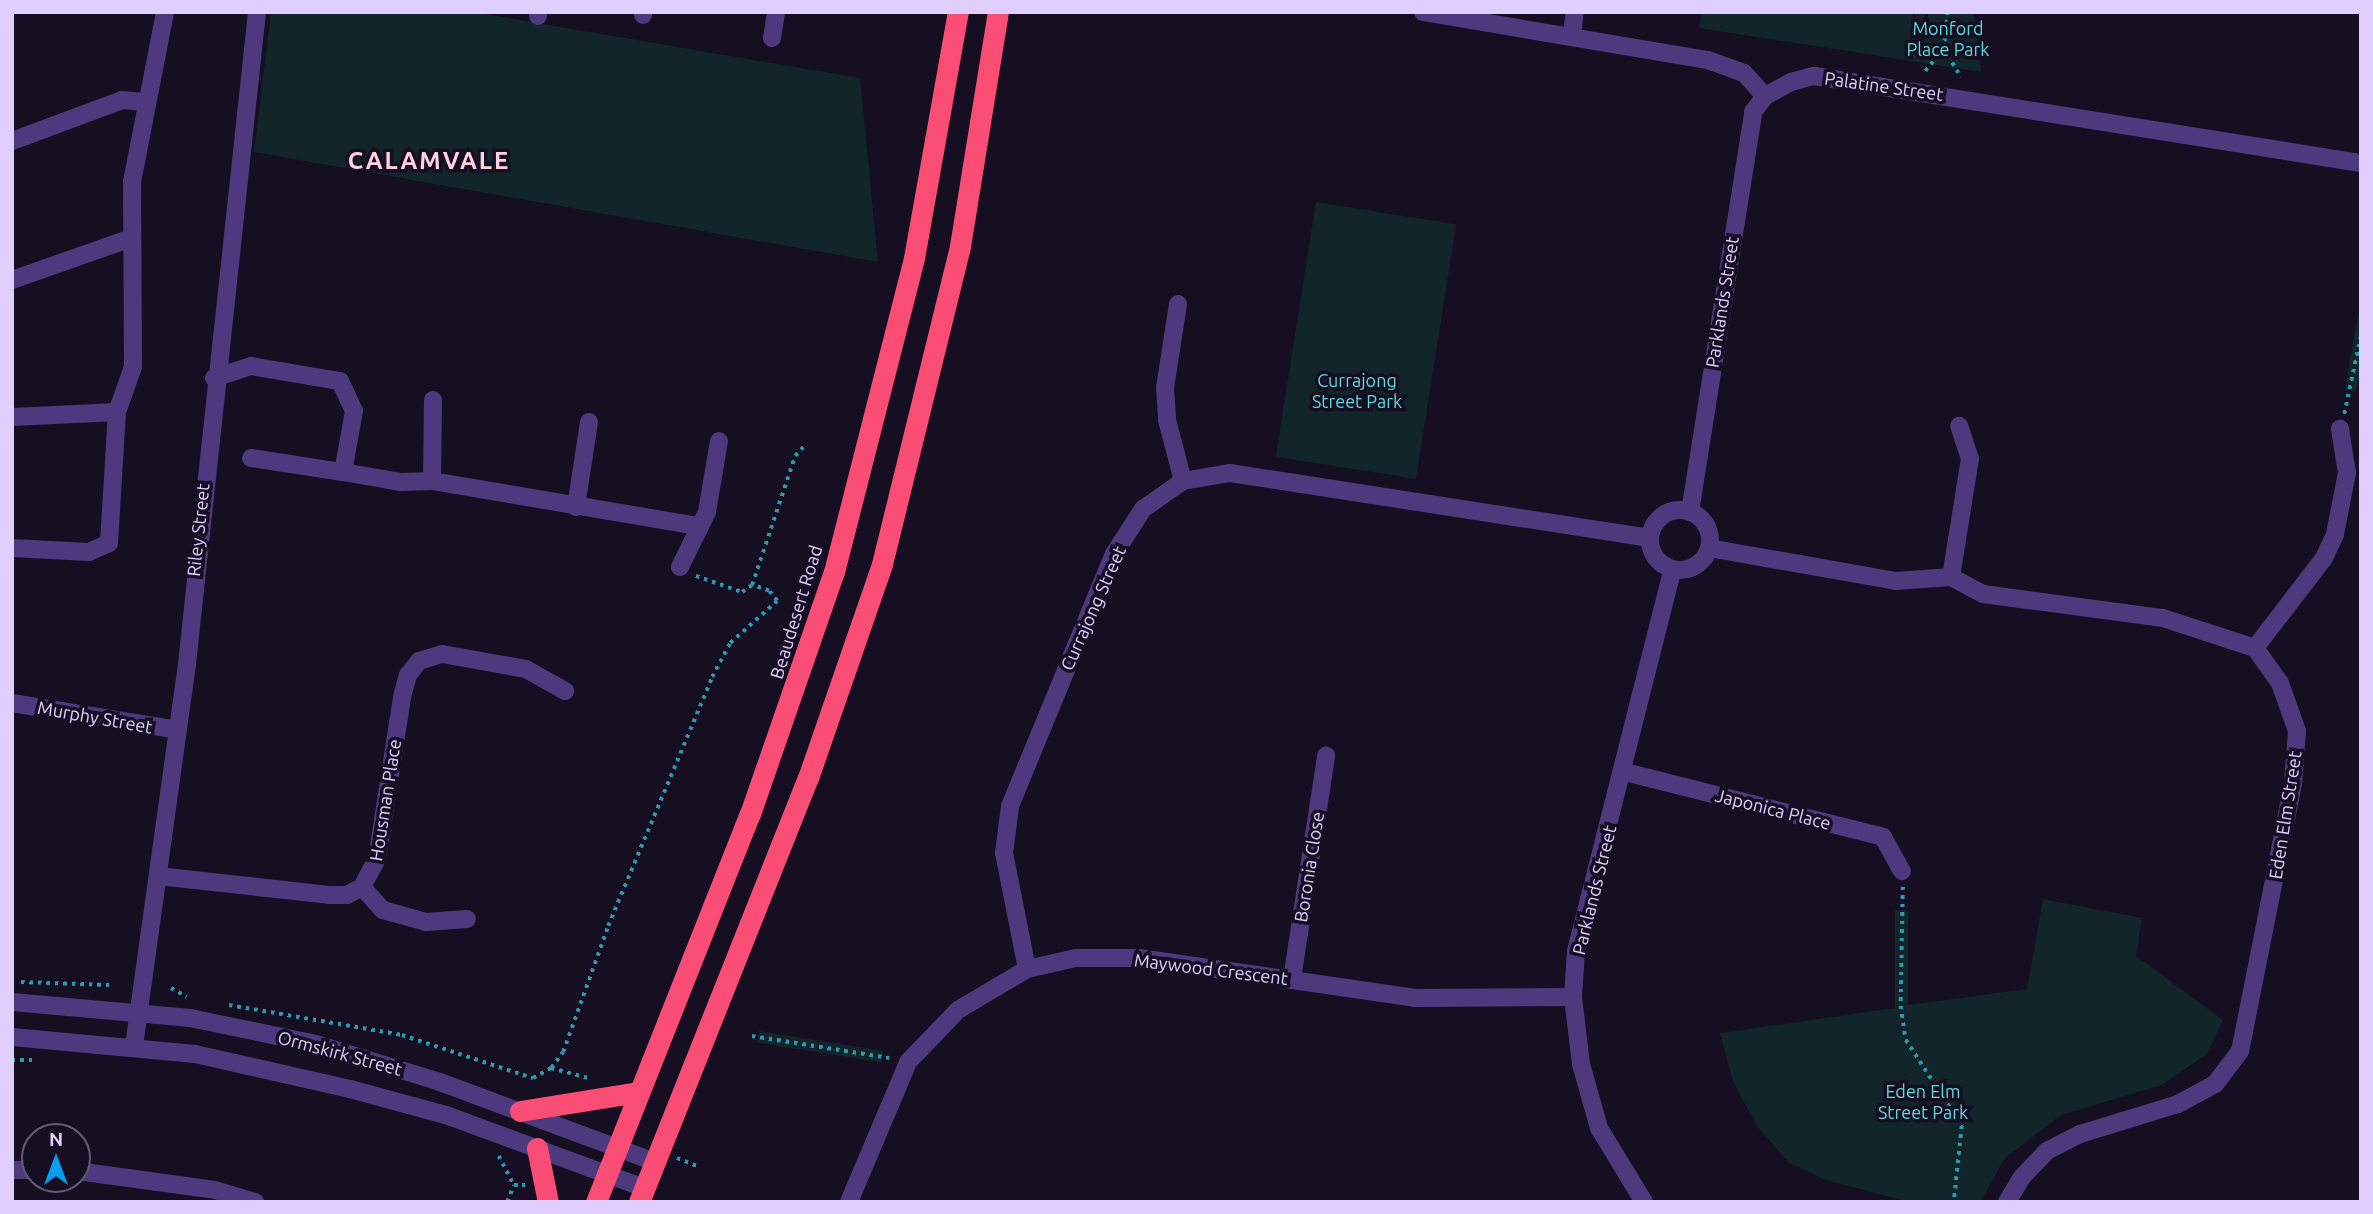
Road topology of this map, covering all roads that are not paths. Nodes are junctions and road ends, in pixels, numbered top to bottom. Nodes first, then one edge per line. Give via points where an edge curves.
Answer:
1 (164, 12) edge
2 (257, 12) edge
3 (776, 12) edge
4 (958, 12) edge
5 (998, 12) edge
6 (1423, 12) edge
7 (1575, 12) edge
8 (1572, 36) junction
9 (772, 38) dead end
10 (1765, 96) junction
11 (144, 102) junction
12 (12, 141) edge
13 (2361, 163) edge
14 (131, 238) junction
15 (12, 280) edge
16 (1178, 304) dead end
17 (214, 377) junction
18 (433, 400) dead end
19 (117, 412) junction
20 (12, 417) edge
21 (589, 422) dead end
22 (1959, 426) dead end
23 (2340, 429) road end
24 (719, 441) dead end
25 (251, 458) dead end
26 (344, 472) junction
27 (432, 481) junction
28 (1183, 481) junction
29 (576, 507) junction
30 (1690, 512) junction
31 (698, 526) junction
32 (1650, 538) junction
33 (12, 548) edge
34 (1709, 548) junction
35 (680, 567) road end
36 (1674, 569) junction
37 (1951, 578) junction
38 (2255, 648) junction
39 (565, 691) dead end
40 (12, 703) edge
41 (178, 730) junction
42 (1326, 755) dead end
43 (1625, 772) junction
44 (1902, 871) road end
45 (158, 876) junction
46 (362, 887) junction
47 (467, 919) dead end
48 (1027, 969) junction
49 (1292, 979) junction
50 (1573, 997) junction
51 (12, 1002) edge
52 (138, 1012) junction
53 (12, 1037) edge
54 (134, 1046) junction
55 (639, 1092) junction
56 (520, 1111) junction
57 (537, 1147) junction
58 (617, 1148) junction
59 (665, 1159) junction
60 (91, 1173) edge
61 (607, 1174) junction
62 (542, 1193) edge
63 (641, 1195) edge
64 (255, 1202) edge
65 (596, 1202) edge
66 (849, 1202) edge
67 (1643, 1202) edge
68 (2007, 1202) edge

1 - 11 street
2 - 17 street, Riley Street
3 - 9 street
4 - 55 highway, Beaudesert Road via 911,271 834,572 755,802
5 - 59 highway via 960,246 882,564 808,778
6 - 8 street
7 - 8 street
8 - 10 street via 1734,67
10 - 13 street, Palatine Street via 1814,76
10 - 30 street, Parklands Street via 1753,112 1749,131
11 - 12 street via 122,100
11 - 14 street via 132,182
14 - 15 street
14 - 19 street via 133,367
16 - 28 street via 1165,388 1167,420
17 - 26 street via 251,366 340,381 354,411
17 - 41 street, Riley Street
18 - 27 street
19 - 20 street
19 - 33 street via 109,542 89,552
21 - 29 street
22 - 37 street via 1970,459
23 - 38 street via 2347,473 2335,534 2324,558
24 - 31 street via 707,512
25 - 26 street
26 - 27 street via 401,482
27 - 29 street
28 - 32 street, Currajong Street via 1230,473
28 - 48 street, Currajong Street via 1143,509 1114,554 1010,806 1004,853
29 - 31 street
30 - 32 street via 1675,511 1661,517
30 - 34 street via 1708,528
31 - 35 street
32 - 36 street via 1660,562
34 - 36 street via 1692,568
34 - 37 street via 1896,581
36 - 43 street, Parklands Street
37 - 38 street via 1983,594 2163,618
38 - 68 street, Eden Elm Street via 2280,683 2297,731 2294,784 2240,1051 2215,1084 2178,1104 2080,1134 2047,1151 2022,1177
39 - 46 street, Housman Place via 526,668 442,654 419,661 408,675 402,697 377,859
40 - 41 street, Murphy Street
41 - 45 street, Riley Street
42 - 49 street, Boronia Close
43 - 44 street, Japonica Place via 1883,837
43 - 50 street, Parklands Street via 1576,951
45 - 46 street via 328,895 346,895
45 - 52 street, Riley Street
46 - 47 street via 383,910 426,922
48 - 49 street, Maywood Crescent via 1076,958 1139,958
48 - 66 street, Maywood Crescent via 958,1010 908,1062
49 - 50 street, Maywood Crescent via 1415,998
50 - 67 street, Parklands Street via 1581,1064 1599,1128
51 - 52 street, Ormskirk Street
52 - 54 street, Riley Street
52 - 56 street, Ormskirk Street via 316,1044
53 - 54 street, Ormskirk Street
54 - 57 street, Ormskirk Street via 195,1054 351,1089
55 - 56 highway
55 - 58 highway, Beaudesert Road
56 - 58 street, Ormskirk Street
57 - 61 street, Ormskirk Street
57 - 62 highway
58 - 59 street, Ormskirk Street
58 - 61 highway, Beaudesert Road
59 - 63 highway
60 - 64 street via 215,1190
61 - 63 street, Ormskirk Street
61 - 65 highway, Beaudesert Road

